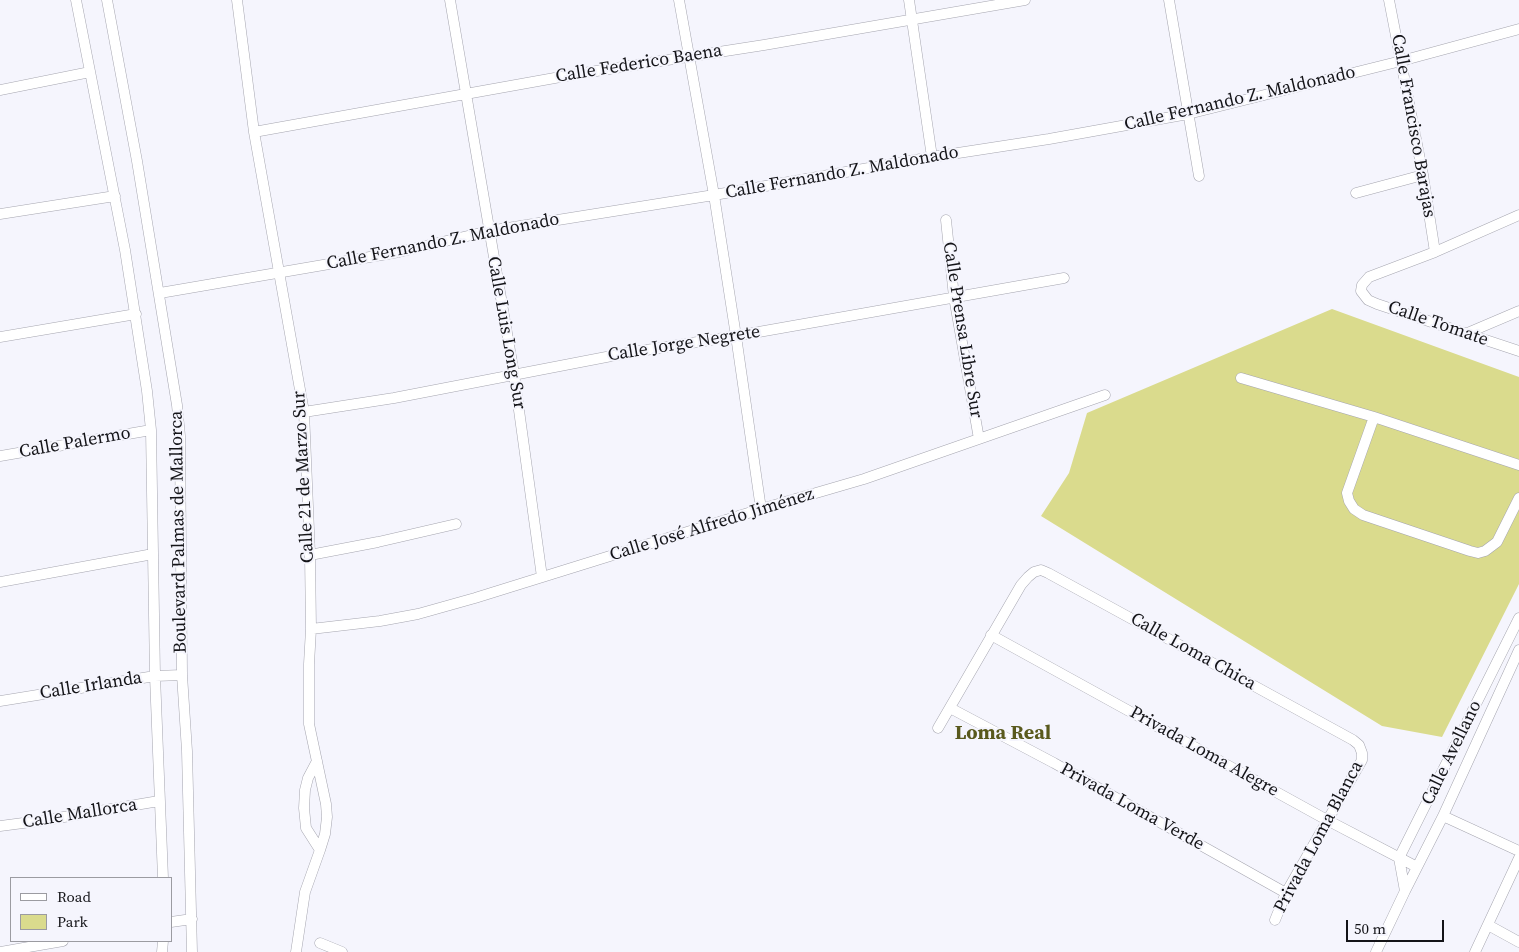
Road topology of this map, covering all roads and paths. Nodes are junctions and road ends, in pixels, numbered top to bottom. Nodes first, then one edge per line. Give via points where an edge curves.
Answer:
1 (76, 0) edge
2 (107, 0) edge
3 (238, 0) edge
4 (450, 0) edge
5 (679, 0) edge
6 (909, 0) edge
7 (1024, 0) edge
8 (1169, 0) edge
9 (1389, 0) edge
10 (912, 20) junction
11 (1519, 29) edge
12 (687, 56) junction
13 (1401, 61) junction
14 (90, 72) junction
15 (0, 90) edge
16 (467, 93) junction
17 (1188, 114) junction
18 (254, 132) junction
19 (932, 157) junction
20 (1423, 175) junction
21 (1200, 176) dead end
22 (1356, 193) dead end
23 (714, 195) junction
24 (115, 196) junction
25 (0, 214) edge
26 (1519, 215) edge
27 (946, 220) dead end
28 (488, 231) junction
29 (1435, 252) junction
30 (280, 273) junction
31 (1064, 278) dead end
32 (160, 294) junction
33 (954, 297) junction
34 (1519, 311) edge
35 (136, 314) junction
36 (1465, 334) junction
37 (736, 336) junction
38 (0, 337) edge
39 (1519, 351) edge
40 (514, 374) junction
41 (1241, 378) dead end
42 (1105, 395) dead end
43 (304, 412) junction
44 (1374, 417) junction
45 (151, 430) junction
46 (979, 439) junction
47 (0, 456) edge
48 (1518, 467) edge
49 (1519, 498) edge
50 (761, 509) junction
51 (456, 524) dead end
52 (153, 554) junction
53 (310, 554) junction
54 (542, 577) junction
55 (0, 582) edge
56 (1519, 618) edge
57 (311, 629) junction
58 (991, 635) junction
59 (1519, 650) edge
60 (182, 675) junction
61 (155, 676) junction
62 (0, 701) edge
63 (950, 708) junction
64 (938, 728) dead end
65 (1362, 753) joint
66 (317, 761) junction
67 (305, 790) junction
68 (323, 790) junction
69 (159, 801) junction
70 (1444, 816) junction
71 (1327, 820) junction
72 (0, 826) edge
73 (320, 850) junction
74 (1519, 851) edge
75 (1399, 858) junction
76 (1519, 858) edge
77 (1417, 868) junction
78 (163, 877) edge
79 (1405, 891) junction
80 (1286, 893) junction
81 (192, 919) junction
82 (1275, 920) dead end
83 (172, 922) edge
84 (1488, 925) junction
85 (57, 942) edge
86 (1519, 942) edge
87 (320, 943) dead end
88 (0, 952) edge
89 (192, 952) edge
90 (296, 952) edge
91 (342, 952) edge
92 (1376, 952) edge
93 (1475, 952) edge

1 - 14 street, Boulevard Palmas de Mallorca
2 - 32 street, Boulevard Palmas de Mallorca
3 - 18 street, Calle 21 de Marzo Sur
4 - 16 street, Calle Luis Long Sur
5 - 12 street
6 - 10 street
7 - 10 street, Calle Federico Baena
8 - 17 street
9 - 13 street, Calle Francisco Barajas
10 - 12 street, Calle Federico Baena
10 - 19 street
11 - 13 street, Calle Fernando Z. Maldonado
12 - 16 street, Calle Federico Baena
12 - 23 street
13 - 17 street, Calle Fernando Z. Maldonado
13 - 20 street, Calle Francisco Barajas
14 - 15 street
14 - 24 street, Boulevard Palmas de Mallorca
16 - 18 street, Calle Federico Baena
16 - 28 street, Calle Luis Long Sur
17 - 19 street, Calle Fernando Z. Maldonado
17 - 21 street
18 - 30 street, Calle 21 de Marzo Sur
19 - 23 street, Calle Fernando Z. Maldonado
20 - 22 street
20 - 29 street, Calle Francisco Barajas
23 - 28 street, Calle Fernando Z. Maldonado
23 - 37 street
24 - 25 street
24 - 35 street, Boulevard Palmas de Mallorca
26 - 29 street
27 - 33 street, Calle Prensa Libre Sur
28 - 30 street, Calle Fernando Z. Maldonado via 399,252
28 - 40 street, Calle Luis Long Sur
29 - 36 street, Calle Tomate via 1369,277 1361,291 1368,300 1377,304
30 - 32 street, Calle Fernando Z. Maldonado
30 - 43 street, Calle 21 de Marzo Sur
31 - 33 street, Calle Jorge Negrete
32 - 60 street, Boulevard Palmas de Mallorca via 180,436
33 - 37 street, Calle Jorge Negrete
33 - 46 street, Calle Prensa Libre Sur
34 - 36 street
35 - 38 street
35 - 45 street, Boulevard Palmas de Mallorca
36 - 39 street, Calle Tomate
37 - 40 street, Calle Jorge Negrete
37 - 50 street
40 - 43 street, Calle Jorge Negrete
40 - 54 street, Calle Luis Long Sur
41 - 44 street
42 - 46 street, Calle José Alfredo Jiménez
43 - 53 street, Calle 21 de Marzo Sur
44 - 48 street
44 - 49 street via 1347,493 1354,509 1478,553 1497,542
45 - 47 street, Calle Palermo
45 - 52 street, Boulevard Palmas de Mallorca
46 - 50 street, Calle José Alfredo Jiménez via 864,479
50 - 54 street, Calle José Alfredo Jiménez
51 - 53 street
52 - 55 street
52 - 61 street, Boulevard Palmas de Mallorca
53 - 57 street, Calle 21 de Marzo Sur
54 - 57 street, Calle José Alfredo Jiménez via 418,614
56 - 75 street, Calle Avellano
57 - 66 street, Calle 21 de Marzo Sur via 309,724
58 - 63 street
58 - 65 street, Calle Loma Chica via 1021,585 1040,570 1353,740
58 - 71 street, Privada Loma Alegre
59 - 70 street, Calle Avellano
60 - 61 street, Calle Irlanda
60 - 81 street, Boulevard Palmas de Mallorca
61 - 62 street, Calle Irlanda
61 - 69 street, Boulevard Palmas de Mallorca
63 - 64 street
63 - 80 street, Privada Loma Verde
65 - 71 street, Privada Loma Blanca via 1362,760
66 - 67 street
66 - 68 street, Calle 21 de Marzo Sur
67 - 68 street
67 - 73 street via 306,828
68 - 73 street, Calle 21 de Marzo Sur via 327,817
69 - 72 street, Calle Mallorca
69 - 78 street, Boulevard Palmas de Mallorca
70 - 74 street
70 - 77 street, Calle Avellano
71 - 75 street, Privada Loma Alegre
71 - 80 street, Privada Loma Blanca
73 - 90 street, Calle 21 de Marzo Sur via 305,892
75 - 77 street, Privada Loma Alegre
75 - 79 street
76 - 84 street
77 - 79 street, Calle Avellano
79 - 92 street, Calle Avellano
80 - 82 street, Privada Loma Blanca
81 - 83 street
81 - 89 street, Boulevard Palmas de Mallorca
84 - 86 street
84 - 93 street
85 - 88 street
87 - 91 street

